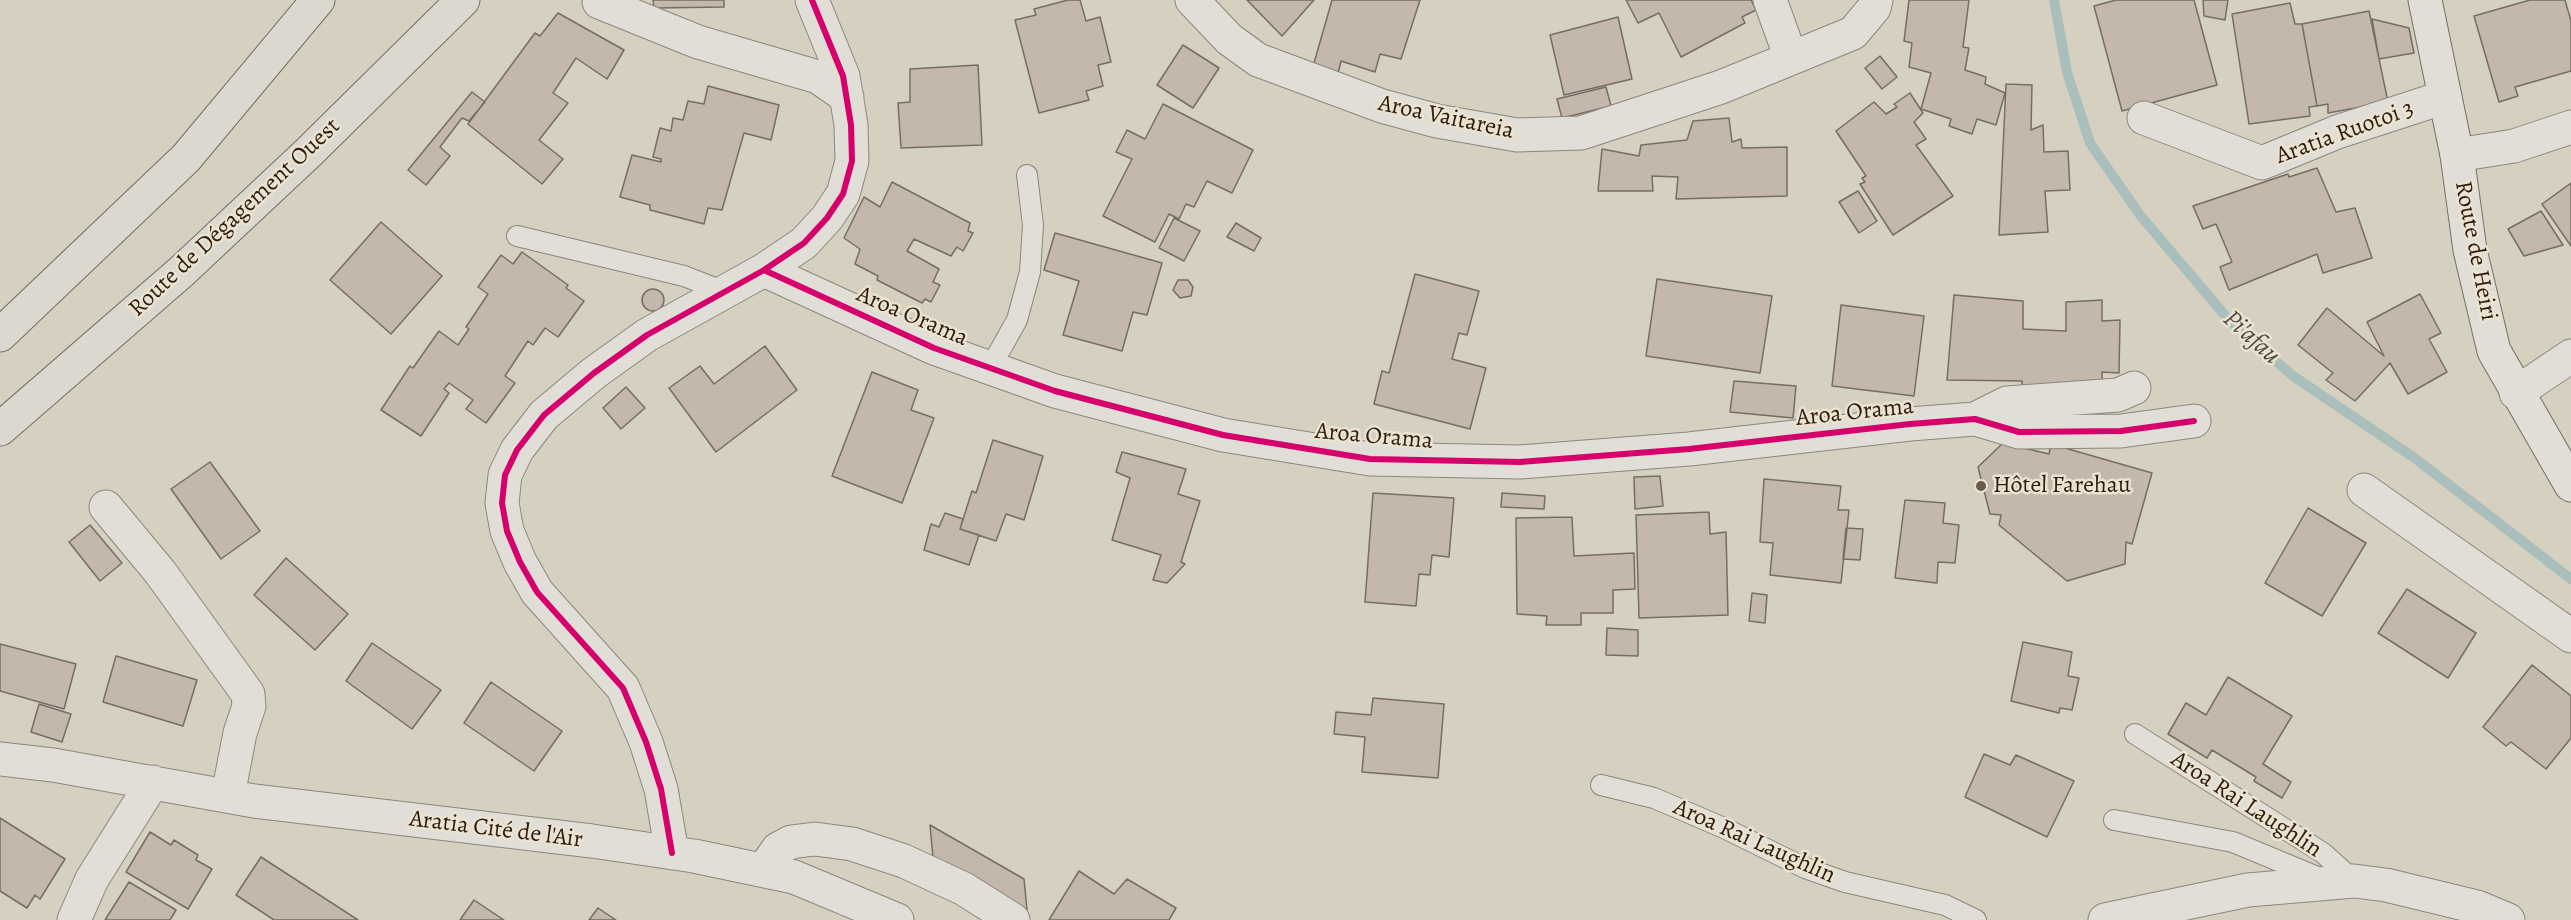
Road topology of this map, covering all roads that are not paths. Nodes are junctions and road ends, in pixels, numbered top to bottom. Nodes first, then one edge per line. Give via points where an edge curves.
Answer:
1 (318, 0) edge
2 (463, 0) edge
3 (812, 0) edge
4 (1192, 0) edge
5 (1770, 0) edge
6 (1876, 0) edge
7 (2426, 0) edge
8 (599, 2) dead end
9 (1791, 58) junction
10 (847, 97) junction
11 (2445, 97) junction
12 (2144, 118) dead end
13 (2571, 127) edge
14 (2457, 155) junction
15 (1027, 175) dead end
16 (518, 236) dead end
17 (764, 270) junction
18 (724, 292) junction
19 (0, 335) edge
20 (2571, 356) edge
21 (990, 368) junction
22 (2134, 388) dead end
23 (2516, 393) junction
24 (1975, 419) junction
25 (2194, 421) dead end
26 (0, 429) edge
27 (2571, 485) edge
28 (2364, 490) dead end
29 (106, 507) dead end
30 (2571, 636) edge
31 (2135, 734) dead end
32 (0, 759) edge
33 (153, 782) junction
34 (1601, 785) dead end
35 (228, 795) junction
36 (2114, 820) dead end
37 (672, 853) junction
38 (762, 870) junction
39 (2341, 881) junction
40 (2478, 914) edge
41 (74, 920) edge
42 (897, 920) edge
43 (1013, 920) edge
44 (1976, 920) edge
45 (2105, 920) edge
46 (2508, 920) edge

1 - 19 highway via 186,158
2 - 26 highway, Route de Dégagement Ouest via 181,272
3 - 10 street via 843,76
4 - 9 street, Aroa Vaitareia via 1228,39 1258,60 1382,106 1437,121 1517,135 1581,133 1721,87
5 - 9 street
6 - 9 street, Aroa Vaitareia via 1853,33
7 - 11 street, Route de Heiri
8 - 10 street via 698,42 818,77
10 - 17 street via 852,161 843,194 804,243
11 - 12 street, Aratia Ruotoi 3 via 2337,132 2262,163
11 - 14 street, Route de Heiri
13 - 14 street via 2514,146
14 - 23 street, Route de Heiri via 2470,250 2494,351
15 - 21 lane via 1033,225 1030,272 1017,321
16 - 18 lane via 684,276
17 - 18 street
17 - 21 street, Aroa Orama via 934,348
18 - 37 street via 647,335 544,415 517,450 505,475 502,503 507,531 537,592 622,688 661,789
20 - 23 street
21 - 24 street, Aroa Orama via 1055,391 1223,435 1370,459 1520,462
22 - 24 street via 2118,394 2007,403
23 - 27 street, Route de Heiri
24 - 25 street via 2019,432 2121,431
28 - 30 street
29 - 35 street via 160,573 248,694 249,706
31 - 39 lane, Aroa Rai Laughlin via 2323,853
32 - 33 street, Aratia Cité de l'Air
33 - 35 street, Aratia Cité de l'Air
33 - 41 street via 93,879
34 - 44 lane, Aroa Rai Laughlin via 1654,798 1805,868 1845,882 1945,905
35 - 37 street, Aratia Cité de l'Air
36 - 39 lane, Aroa Rai Laughlin via 2233,842
37 - 38 street, Aratia Cité de l'Air
38 - 42 street, Aratia Cité de l'Air via 794,877
38 - 43 street via 778,849 791,842 815,838 852,843 904,861 964,889
39 - 40 street, Aroa Rai Laughlin via 2386,885
39 - 45 street, Aroa Rai Laughlin via 2248,890
40 - 46 street, Aroa Rai Laughlin

